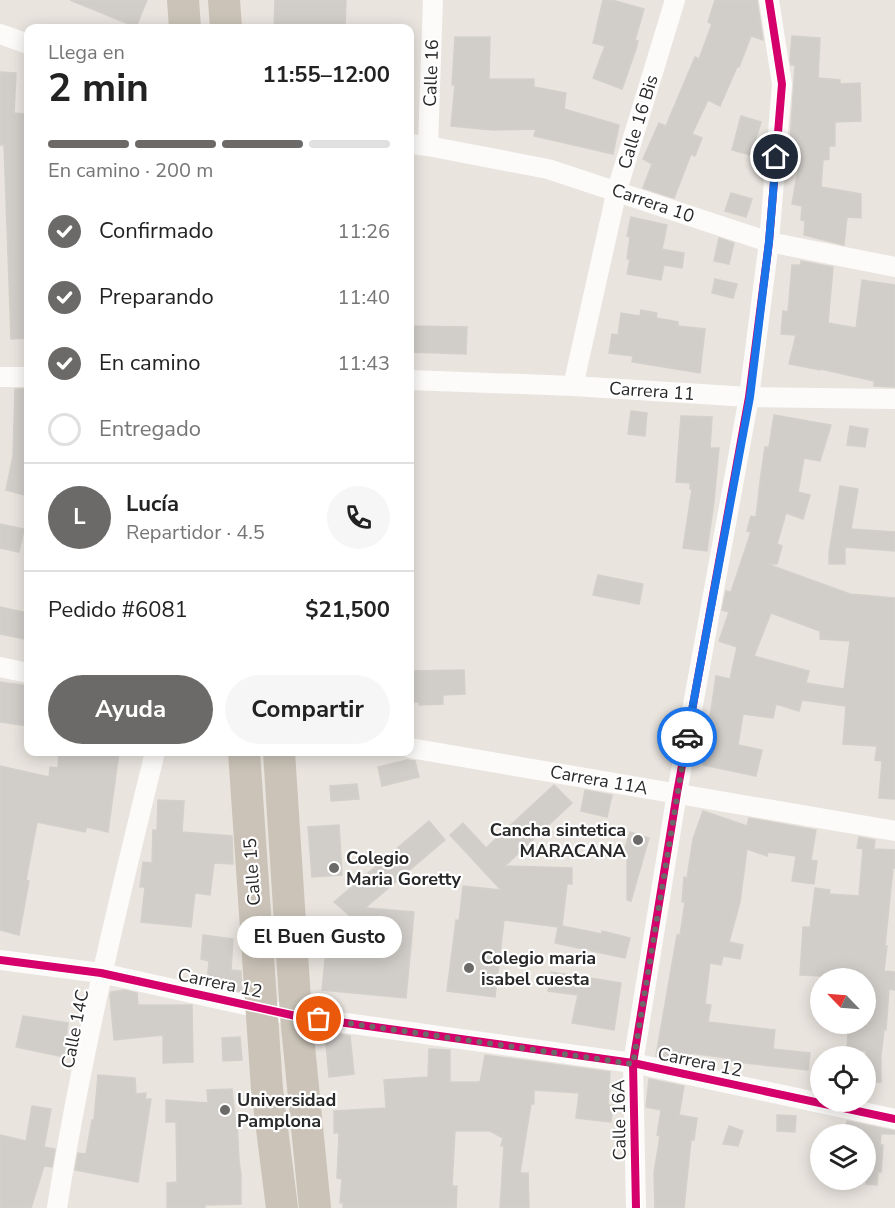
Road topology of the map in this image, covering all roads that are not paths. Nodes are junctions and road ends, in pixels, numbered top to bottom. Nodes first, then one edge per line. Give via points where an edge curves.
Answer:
1 (183, 0) edge
2 (224, 0) edge
3 (433, 0) edge
4 (675, 0) edge
5 (769, 0) edge
6 (184, 24) edge
7 (226, 24) edge
8 (0, 34) edge
9 (24, 43) edge
10 (419, 145) edge
11 (617, 190) junction
12 (769, 242) junction
13 (895, 267) edge
14 (0, 377) edge
15 (24, 377) edge
16 (414, 380) edge
17 (573, 386) junction
18 (750, 397) junction
19 (895, 399) edge
20 (0, 667) edge
21 (24, 672) edge
22 (414, 749) edge
23 (154, 756) edge
24 (244, 756) edge
25 (279, 756) edge
26 (677, 793) junction
27 (895, 831) edge
28 (0, 960) edge
29 (101, 973) junction
30 (261, 1007) junction
31 (296, 1016) junction
32 (633, 1064) junction
33 (895, 1119) edge
34 (57, 1208) edge
35 (282, 1208) edge
36 (315, 1208) edge
37 (636, 1208) edge

1 - 6 highway
2 - 7 highway
3 - 10 street, Calle 16
4 - 11 street, Calle 16 Bis
5 - 12 street, Calle 16A via 782,84
8 - 9 street
10 - 11 street, Carrera 10 via 548,169
11 - 12 street, Carrera 10
11 - 17 street, Calle 16 Bis
12 - 13 street, Carrera 10
12 - 18 street, Calle 16A
14 - 15 street
16 - 17 street, Carrera 11
17 - 18 street, Carrera 11
18 - 19 street, Carrera 11
18 - 26 street, Calle 16A
20 - 21 street
22 - 26 street, Carrera 11A
23 - 29 street, Calle 14C
24 - 30 highway, Calle 15
25 - 31 highway, Calle 15
26 - 27 street, Carrera 11A
26 - 32 street, Calle 16A
28 - 29 street, Carrera 12
29 - 30 street, Carrera 12
29 - 34 street, Calle 14C
30 - 31 street, Carrera 12
30 - 35 highway, Calle 15
31 - 32 street, Carrera 12
31 - 36 highway, Calle 15
32 - 33 street, Carrera 12
32 - 37 street, Calle 16A

